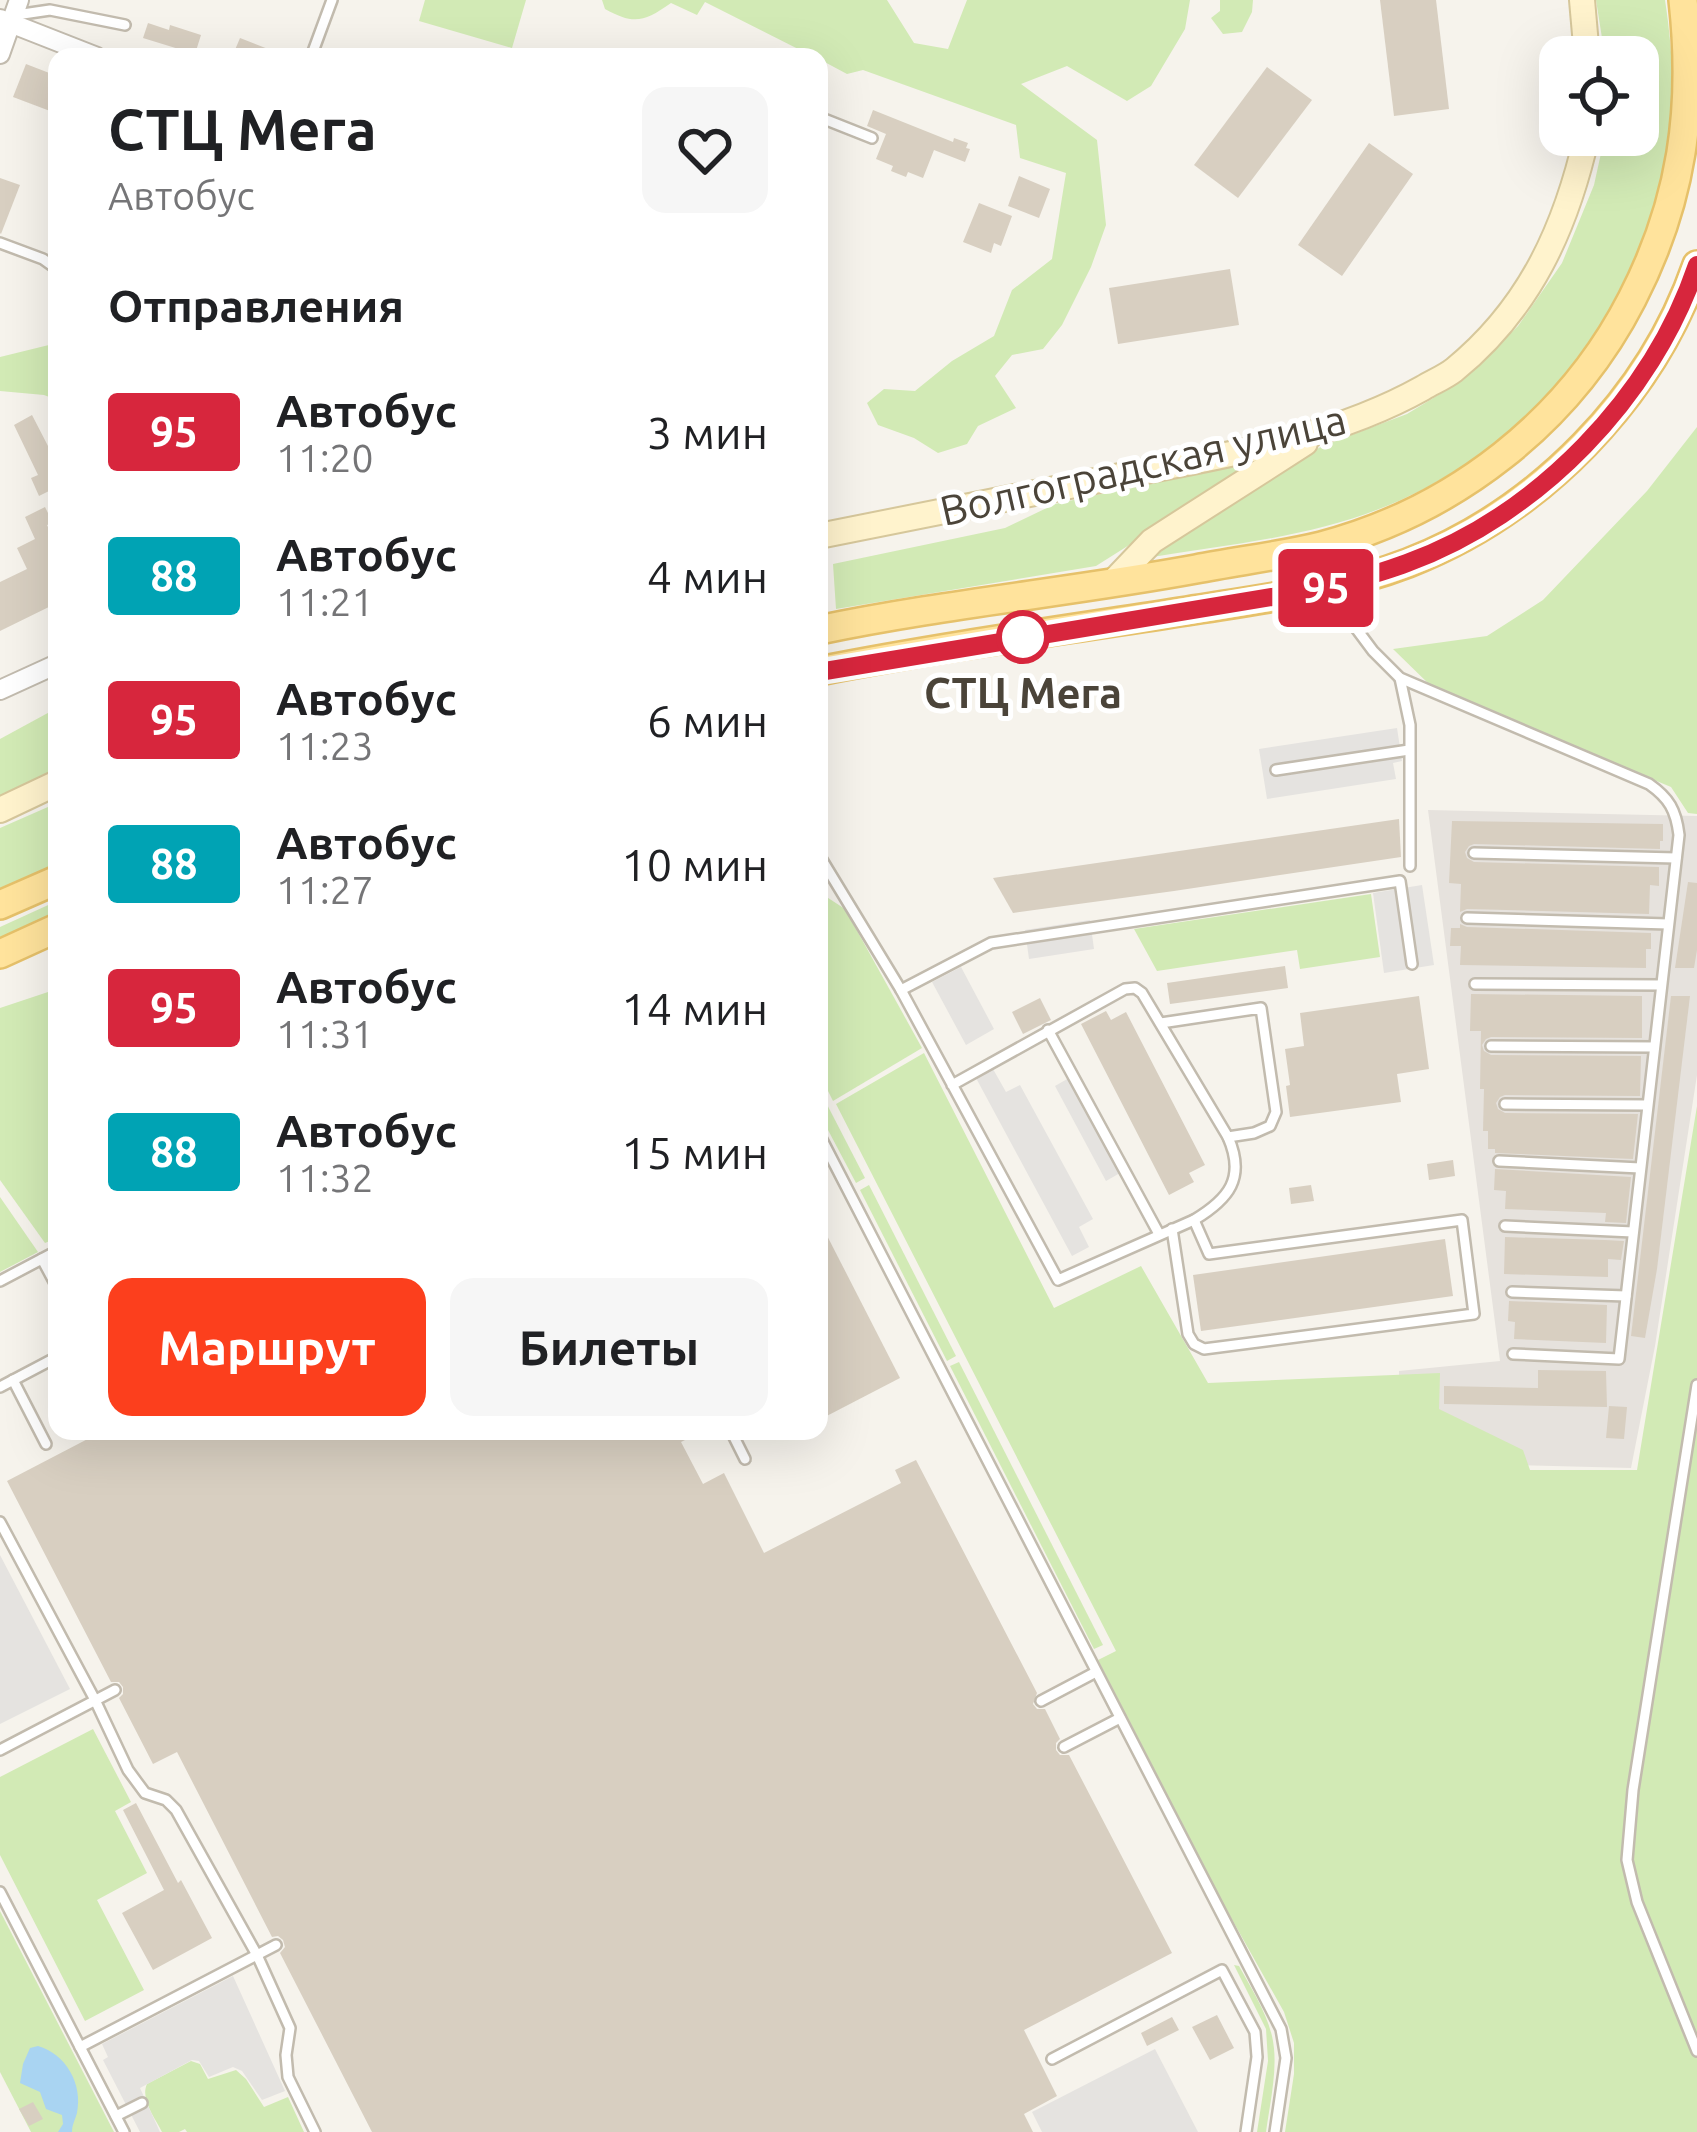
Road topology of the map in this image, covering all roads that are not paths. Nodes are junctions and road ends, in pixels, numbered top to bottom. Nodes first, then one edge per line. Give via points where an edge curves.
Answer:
1 (332, 0) edge
2 (1582, 0) edge
3 (1683, 0) edge
4 (12, 14) edge
5 (125, 25) dead end
6 (1585, 36) edge
7 (79, 48) edge
8 (314, 48) edge
9 (0, 54) edge
10 (828, 121) edge
11 (872, 138) dead end
12 (1582, 156) edge
13 (0, 243) edge
14 (48, 263) edge
15 (1695, 271) edge
16 (1322, 432) junction
17 (828, 534) edge
18 (1111, 584) junction
19 (1326, 588) junction
20 (828, 629) edge
21 (828, 670) edge
22 (48, 673) edge
23 (1400, 678) junction
24 (0, 690) edge
25 (1408, 750) junction
26 (1276, 770) dead end
27 (48, 787) edge
28 (0, 810) edge
29 (1474, 853) dead end
30 (1676, 858) junction
31 (1410, 866) dead end
32 (828, 870) edge
33 (48, 884) edge
34 (0, 905) edge
35 (1467, 918) dead end
36 (1668, 924) junction
37 (48, 932) edge
38 (0, 954) edge
39 (1412, 964) dead end
40 (1475, 984) dead end
41 (1661, 985) junction
42 (901, 991) junction
43 (1161, 1023) junction
44 (1048, 1030) junction
45 (1491, 1046) dead end
46 (1654, 1047) junction
47 (952, 1085) junction
48 (1504, 1104) dead end
49 (1647, 1105) junction
50 (1228, 1137) junction
51 (828, 1151) edge
52 (1499, 1161) dead end
53 (1640, 1168) junction
54 (1194, 1220) junction
55 (1505, 1226) dead end
56 (1172, 1229) junction
57 (1633, 1232) junction
58 (1159, 1234) junction
59 (48, 1256) edge
60 (43, 1258) junction
61 (48, 1268) edge
62 (0, 1280) edge
63 (1513, 1292) dead end
64 (1626, 1296) junction
65 (1513, 1354) dead end
66 (48, 1362) edge
67 (13, 1380) junction
68 (1697, 1384) edge
69 (0, 1387) edge
70 (736, 1440) edge
71 (46, 1444) dead end
72 (745, 1459) dead end
73 (0, 1522) edge
74 (1096, 1672) junction
75 (115, 1690) dead end
76 (94, 1700) junction
77 (1041, 1701) dead end
78 (1120, 1718) junction
79 (1064, 1747) dead end
80 (0, 1750) edge
81 (0, 1892) edge
82 (276, 1945) dead end
83 (257, 1955) junction
84 (80, 2047) junction
85 (1697, 2051) edge
86 (1052, 2059) dead end
87 (142, 2103) dead end
88 (116, 2116) junction
89 (124, 2132) edge
90 (315, 2132) edge
91 (1246, 2132) edge
92 (1275, 2132) edge

1 - 8 lane
2 - 6 main road
3 - 18 main road via 1688,98 1674,196 1612,338 1564,400 1500,460 1386,525 1320,546
4 - 5 lane via 50,10
4 - 7 street
4 - 9 street
10 - 11 lane
12 - 16 main road, Волгоградская улица via 1547,257 1507,317 1453,371
13 - 14 lane
15 - 19 main road via 1660,346 1614,413 1544,484 1430,553
16 - 17 main road, Волгоградская улица
16 - 18 main road via 1152,541
18 - 20 main road
19 - 21 main road
19 - 23 lane
22 - 24 street
23 - 25 lane
23 - 30 lane via 1649,784 1677,816
25 - 26 lane
25 - 31 lane
27 - 28 main road
29 - 30 lane
30 - 36 lane
32 - 42 lane
33 - 34 main road
35 - 36 lane
36 - 41 lane
37 - 38 main road
39 - 42 lane via 1400,881 991,944
40 - 41 lane
41 - 46 lane
42 - 47 lane
43 - 44 lane via 1135,988
43 - 50 lane
43 - 50 lane via 1261,1008 1276,1112 1270,1126
44 - 47 lane
44 - 58 lane
45 - 46 lane
46 - 49 lane
47 - 58 lane via 1058,1280
48 - 49 lane
49 - 53 lane
50 - 54 lane via 1236,1176
51 - 74 lane
52 - 53 lane
53 - 57 lane
54 - 56 lane
54 - 56 lane via 1209,1254 1462,1220 1474,1314 1204,1349 1188,1334
55 - 57 lane
56 - 58 lane
57 - 64 lane
59 - 60 lane
60 - 61 lane
60 - 62 lane
63 - 64 lane
64 - 65 lane via 1619,1359
66 - 67 lane
67 - 69 lane
67 - 71 lane
68 - 85 lane via 1627,1860
70 - 72 lane
73 - 76 lane
74 - 77 lane
74 - 78 lane
75 - 76 lane
76 - 80 lane
76 - 83 lane via 139,1787 176,1810
78 - 79 lane
78 - 92 lane via 1282,2029
81 - 84 lane
82 - 83 lane
83 - 84 lane
83 - 90 lane via 290,2027 288,2077
84 - 88 lane
86 - 91 lane via 1222,1970 1255,2032
87 - 88 lane
88 - 89 lane

